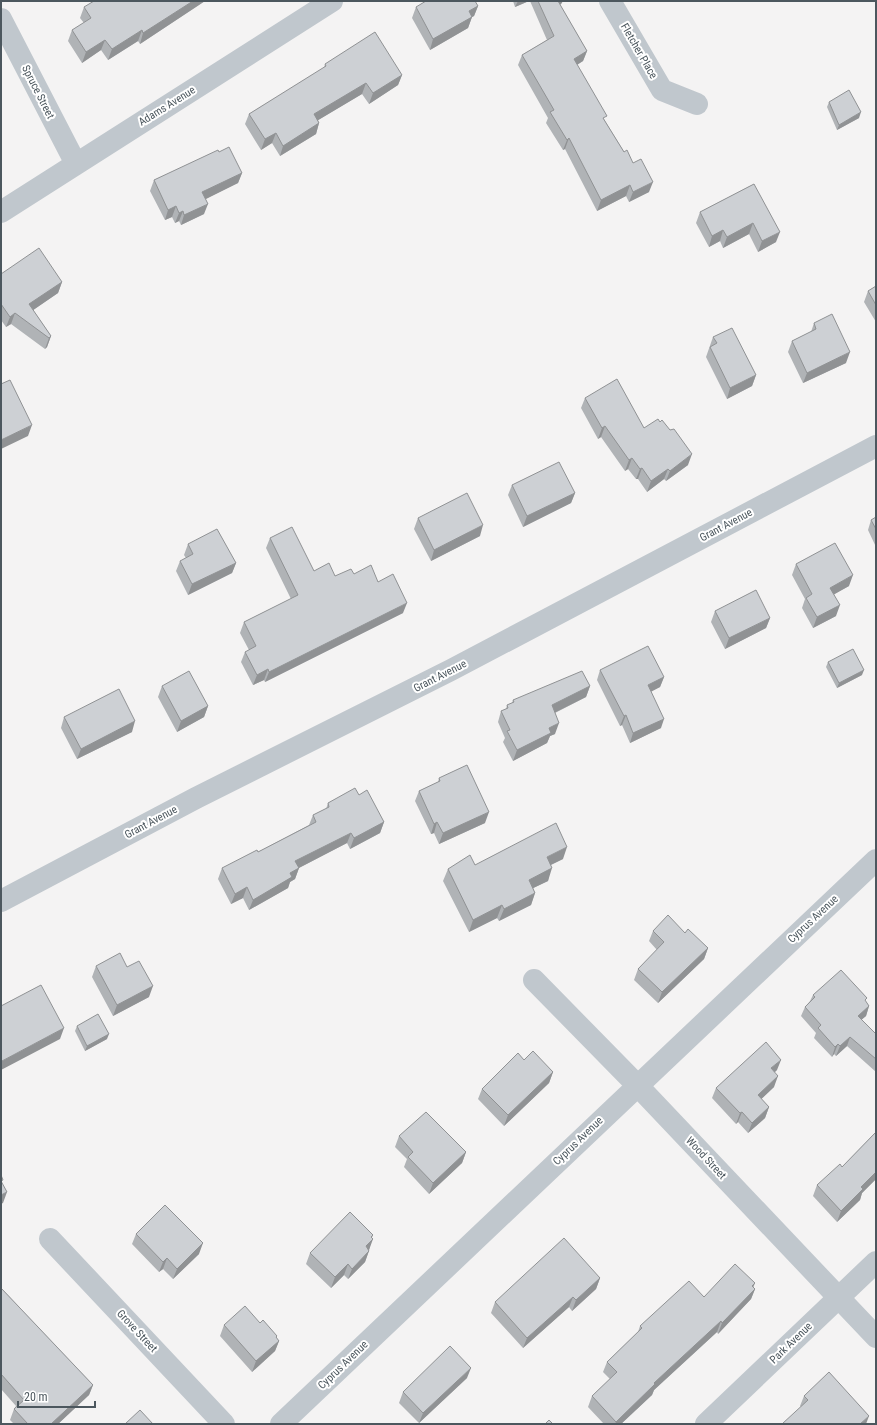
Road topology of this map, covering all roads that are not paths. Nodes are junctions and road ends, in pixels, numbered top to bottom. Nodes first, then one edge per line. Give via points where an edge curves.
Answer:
1 (332, 1) edge
2 (610, 1) edge
3 (1, 19) edge
4 (697, 104) dead end
5 (76, 164) junction
6 (1, 212) edge
7 (876, 446) edge
8 (876, 860) edge
9 (1, 901) edge
10 (534, 980) dead end
11 (637, 1085) junction
12 (50, 1239) dead end
13 (876, 1262) edge
14 (838, 1298) junction
15 (876, 1337) edge
16 (224, 1424) edge
17 (281, 1424) edge
18 (706, 1424) edge

1 - 5 street, Adams Avenue
2 - 4 street, Fletcher Place via 662,90
3 - 5 street, Spruce Street
5 - 6 street, Adams Avenue
7 - 9 street, Grant Avenue via 458,666 196,798
8 - 11 street, Cyprus Avenue
10 - 11 street, Wood Street
11 - 14 street, Wood Street
11 - 17 street, Cyprus Avenue
12 - 16 street, Grove Street
13 - 14 street, Park Avenue
14 - 15 street, Wood Street
14 - 18 street, Park Avenue

